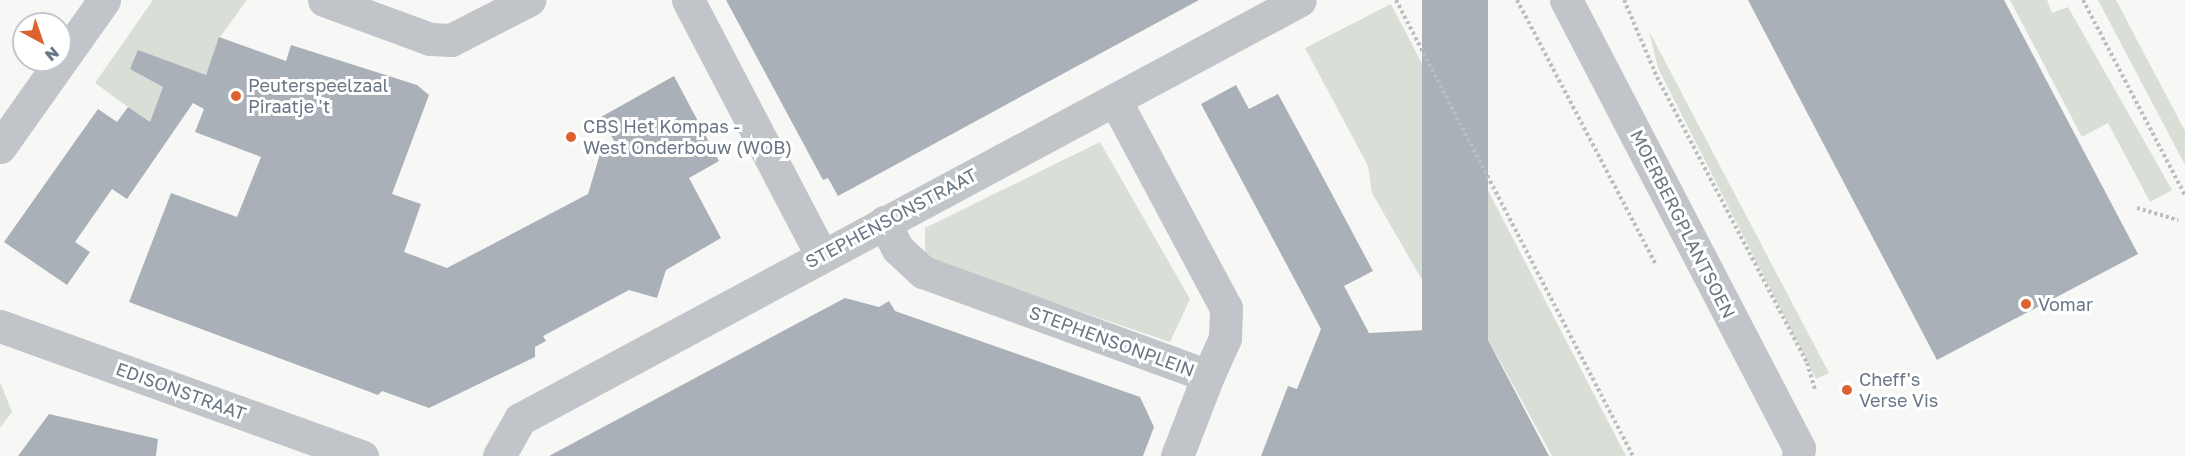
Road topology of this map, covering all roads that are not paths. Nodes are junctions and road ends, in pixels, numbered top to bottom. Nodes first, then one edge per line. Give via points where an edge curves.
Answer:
1 (104, 0) edge
2 (324, 0) edge
3 (529, 0) edge
4 (688, 0) edge
5 (1300, 0) edge
6 (1566, 0) edge
7 (1115, 100) junction
8 (0, 147) edge
9 (884, 222) junction
10 (821, 254) junction
11 (0, 326) edge
12 (1208, 376) junction
13 (1805, 453) edge
14 (362, 456) edge
15 (499, 456) edge
16 (1177, 456) edge

1 - 8 street
2 - 3 street via 430,39 451,40
4 - 10 street
5 - 7 street, STEPHENSONSTRAAT
6 - 13 street, MOERBERGPLANTSOEN
7 - 9 street, STEPHENSONSTRAAT
7 - 12 street, STEPHENSONPLEIN via 1226,308 1225,338
9 - 10 street, STEPHENSONSTRAAT
9 - 12 street, STEPHENSONPLEIN via 898,249 923,272
10 - 15 street, STEPHENSONSTRAAT via 520,419
11 - 14 street, EDISONSTRAAT
12 - 16 street

